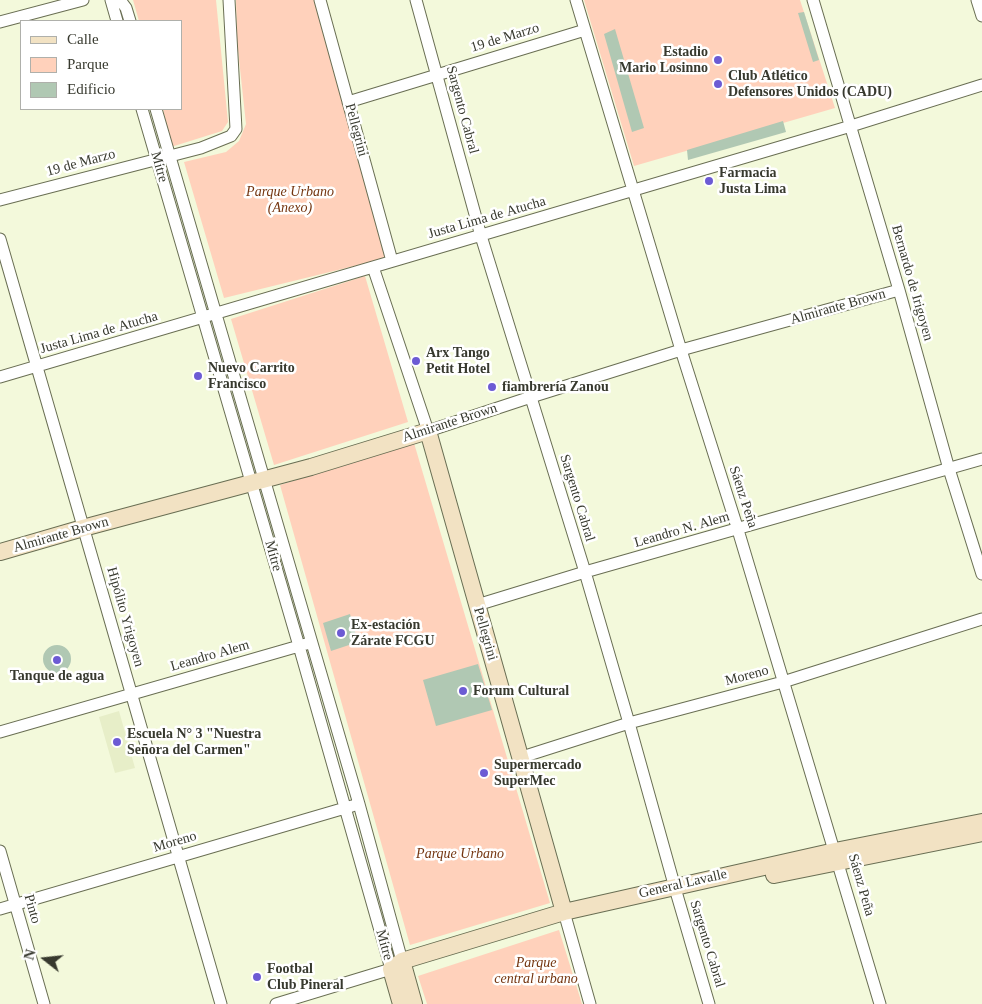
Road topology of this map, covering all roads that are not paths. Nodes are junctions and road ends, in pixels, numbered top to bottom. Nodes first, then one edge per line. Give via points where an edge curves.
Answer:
1 (82, 0) edge
2 (111, 0) edge
3 (120, 0) edge
4 (229, 0) edge
5 (320, 0) edge
6 (416, 0) edge
7 (576, 0) edge
8 (813, 0) edge
9 (977, 0) edge
10 (982, 16) edge
11 (117, 20) edge
12 (130, 20) edge
13 (0, 22) edge
14 (585, 30) junction
15 (436, 74) junction
16 (982, 85) edge
17 (348, 102) junction
18 (142, 110) edge
19 (156, 110) edge
20 (851, 126) junction
21 (170, 155) junction
22 (157, 158) junction
23 (633, 190) junction
24 (0, 200) edge
25 (481, 236) junction
26 (0, 239) edge
27 (392, 261) junction
28 (373, 266) junction
29 (899, 290) junction
30 (216, 314) junction
31 (203, 318) junction
32 (681, 350) junction
33 (36, 367) junction
34 (0, 378) edge
35 (531, 396) junction
36 (428, 431) junction
37 (982, 460) edge
38 (950, 469) junction
39 (258, 481) junction
40 (83, 528) junction
41 (738, 530) junction
42 (0, 552) edge
43 (585, 572) junction
44 (982, 574) edge
45 (477, 605) junction
46 (982, 619) edge
47 (312, 642) junction
48 (299, 646) junction
49 (783, 682) junction
50 (131, 693) junction
51 (630, 724) junction
52 (0, 732) edge
53 (519, 758) junction
54 (359, 804) junction
55 (345, 808) junction
56 (982, 822) edge
57 (982, 834) edge
58 (0, 851) edge
59 (178, 857) junction
60 (836, 857) junction
61 (676, 890) junction
62 (15, 904) junction
63 (0, 909) edge
64 (565, 917) junction
65 (399, 966) junction
66 (44, 1004) edge
67 (221, 1004) edge
68 (276, 1004) edge
69 (401, 1004) edge
70 (414, 1004) edge
71 (590, 1004) edge
72 (710, 1004) edge
73 (880, 1004) edge

1 - 13 street
2 - 11 street
3 - 12 street
4 - 21 street, 19 de Marzo via 236,129 224,140
5 - 17 street, Pellegrini
6 - 15 street, Sargento Cabral
7 - 14 street, Sáenz Peña
8 - 20 street, Bernardo de Irigoyen
9 - 10 street
14 - 15 street, 19 de Marzo
14 - 23 street, Sáenz Peña
15 - 17 street, 19 de Marzo
15 - 25 street, Sargento Cabral
16 - 20 street, Justa Lima de Atucha
17 - 27 street, Pellegrini
18 - 22 street, Mitre
19 - 21 street, Mitre
20 - 23 street, Justa Lima de Atucha
20 - 29 street, Bernardo de Irigoyen
21 - 22 street, 19 de Marzo
21 - 30 street, Mitre
22 - 24 street, 19 de Marzo
22 - 31 street, Mitre
23 - 25 street, Justa Lima de Atucha
23 - 32 street, Sáenz Peña
25 - 27 street, Justa Lima de Atucha
25 - 35 street, Sargento Cabral
26 - 33 street, Hipólito Yrigoyen
27 - 28 street, Justa Lima de Atucha
28 - 30 street, Justa Lima de Atucha
28 - 36 street, Pellegrini
29 - 32 street, Almirante Brown
29 - 38 street, Bernardo de Irigoyen
30 - 31 street, Justa Lima de Atucha
30 - 39 street, Mitre
31 - 33 street, Justa Lima de Atucha
31 - 39 street, Mitre
32 - 35 street, Almirante Brown
32 - 41 street, Sáenz Peña
33 - 34 street, Justa Lima de Atucha
33 - 40 street, Hipólito Yrigoyen
35 - 36 street, Almirante Brown
35 - 43 street, Sargento Cabral
36 - 39 street, Almirante Brown
36 - 45 street, Pellegrini
37 - 38 street, Leandro N. Alem
38 - 41 street, Leandro N. Alem
38 - 44 street, Bernardo de Irigoyen
39 - 40 street, Almirante Brown
39 - 47 street, Mitre
39 - 48 street, Mitre
40 - 42 street, Almirante Brown
40 - 50 street, Hipólito Yrigoyen
41 - 43 street, Leandro N. Alem
41 - 49 street, Sáenz Peña
43 - 45 street, Leandro N. Alem
43 - 51 street, Sargento Cabral
45 - 53 street, Pellegrini
46 - 49 street, Moreno
47 - 48 street, Leandro Alem
47 - 54 street, Mitre
48 - 50 street, Leandro Alem
48 - 55 street, Mitre
49 - 51 street, Moreno
49 - 60 street, Sáenz Peña
50 - 52 street, Leandro Alem
50 - 59 street, Hipólito Yrigoyen
51 - 53 street, Moreno
51 - 61 street, Sargento Cabral
53 - 64 street, Pellegrini
54 - 55 street, Moreno
54 - 65 street, Mitre
55 - 59 street, Moreno
55 - 65 street, Mitre
56 - 60 street, General Lavalle
57 - 60 street, General Lavalle
58 - 62 street, Pinto
59 - 62 street, Moreno
59 - 67 street, Hipólito Yrigoyen
60 - 61 street, General Lavalle
60 - 73 street, Sáenz Peña
61 - 64 street, General Lavalle
61 - 72 street, Sargento Cabral
62 - 63 street, Moreno
62 - 66 street, Pinto
64 - 65 street, General Lavalle
64 - 71 street, Pellegrini
65 - 68 street, General Lavalle
65 - 69 street, Mitre
65 - 70 street, Mitre

